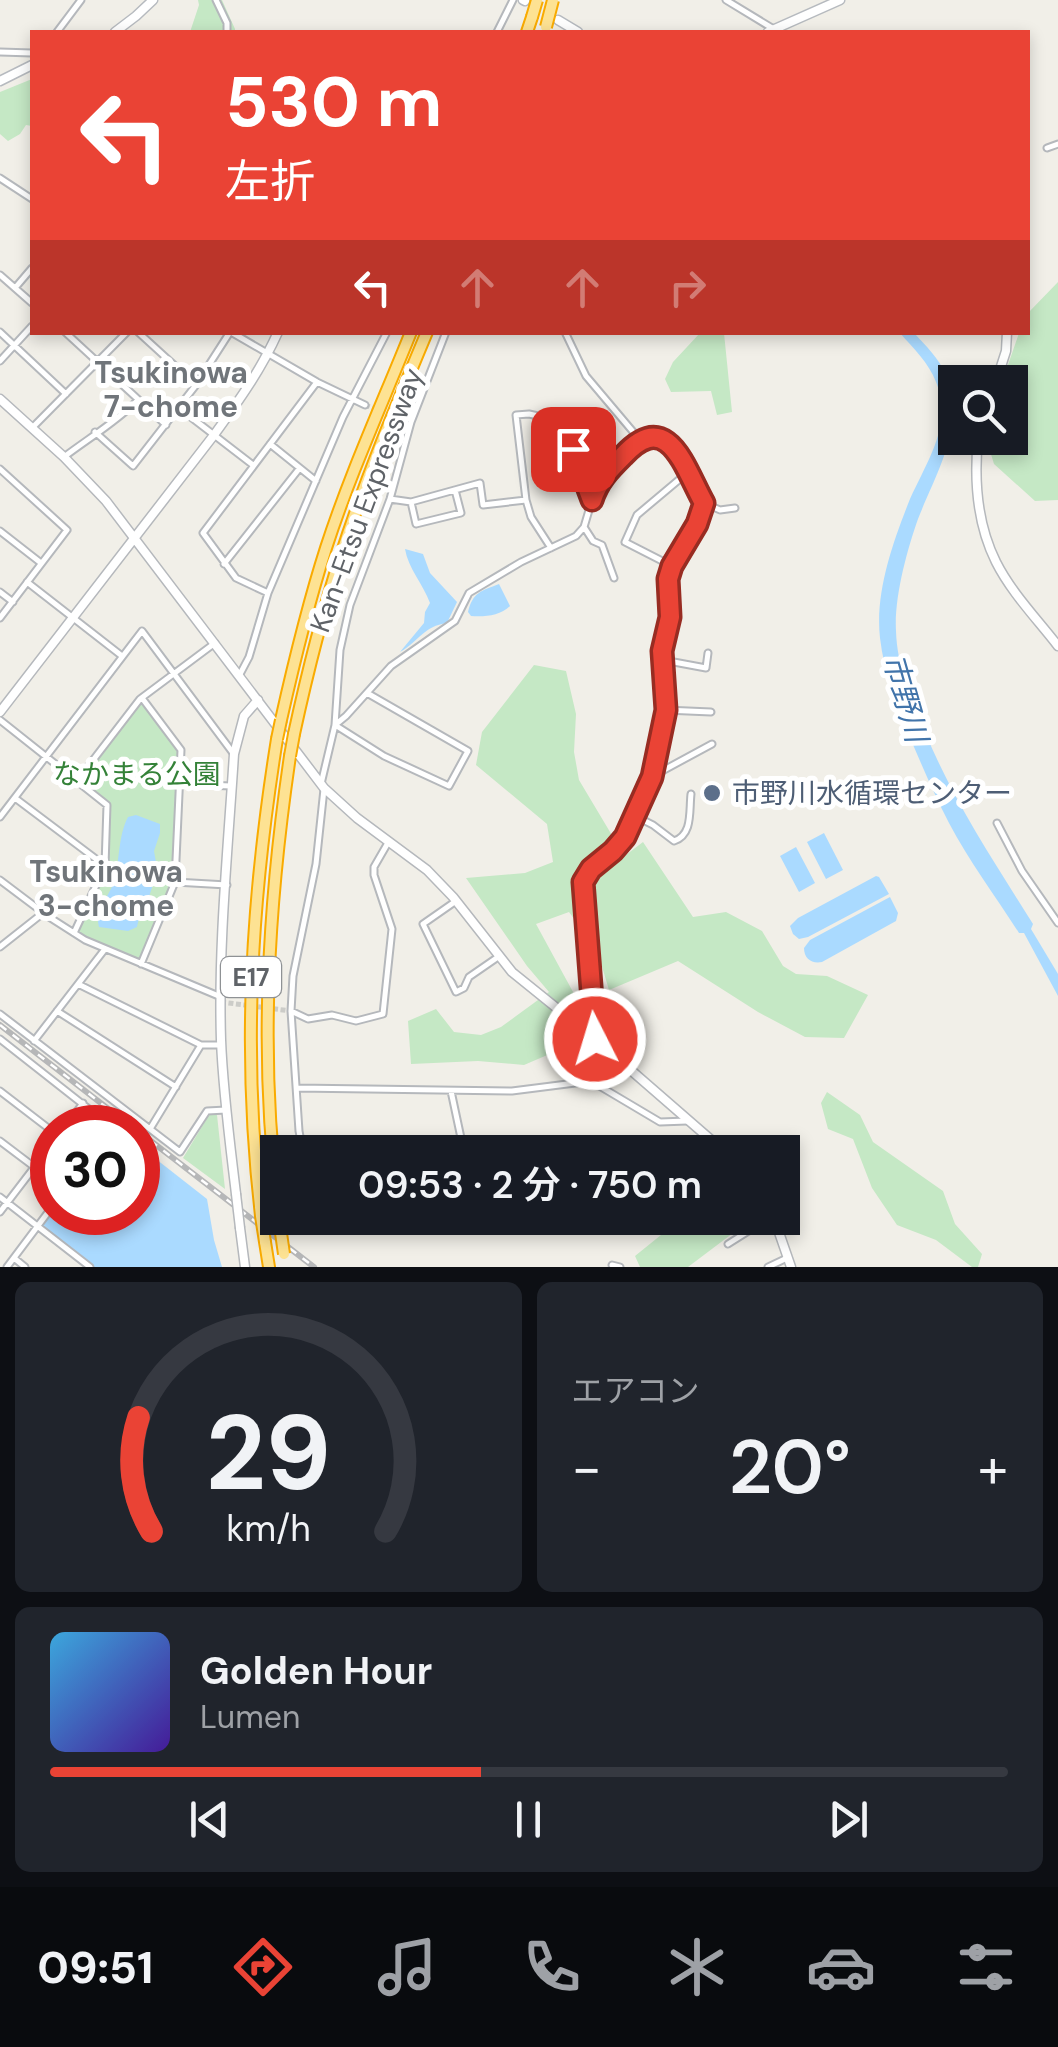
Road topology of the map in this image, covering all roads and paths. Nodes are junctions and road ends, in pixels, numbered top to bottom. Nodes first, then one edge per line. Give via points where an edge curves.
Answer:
1 (81, 0) edge
2 (135, 0) edge
3 (153, 0) edge
4 (216, 0) edge
5 (513, 0) edge
6 (537, 0) edge
7 (553, 0) edge
8 (726, 0) edge
9 (741, 0) edge
10 (840, 0) edge
11 (734, 5) junction
12 (143, 10) junction
13 (558, 20) dead end
14 (58, 30) edge
15 (118, 30) edge
16 (227, 30) edge
17 (498, 30) edge
18 (528, 30) edge
19 (545, 30) edge
20 (572, 30) edge
21 (770, 30) edge
22 (777, 30) edge
23 (0, 52) edge
24 (30, 53) edge
25 (30, 67) edge
26 (0, 81) edge
27 (1058, 144) edge
28 (1048, 148) dead end
29 (1, 180) edge
30 (30, 198) edge
31 (30, 270) edge
32 (0, 274) edge
33 (15, 288) junction
34 (30, 301) edge
35 (30, 328) edge
36 (0, 332) edge
37 (68, 335) edge
38 (124, 335) edge
39 (141, 335) edge
40 (228, 335) edge
41 (235, 335) edge
42 (277, 335) edge
43 (386, 335) edge
44 (410, 335) edge
45 (426, 335) edge
46 (445, 335) edge
47 (566, 335) edge
48 (1008, 335) edge
49 (14, 345) junction
50 (268, 355) junction
51 (0, 361) edge
52 (98, 363) junction
53 (1001, 365) edge
54 (317, 382) junction
55 (196, 385) junction
56 (66, 394) junction
57 (0, 398) edge
58 (138, 400) junction
59 (353, 400) junction
60 (365, 405) tunnel mouth
61 (179, 408) junction
62 (166, 426) junction
63 (32, 428) junction
64 (95, 432) junction
65 (214, 436) junction
66 (640, 440) junction
67 (270, 444) junction
68 (978, 455) edge
69 (64, 458) junction
70 (253, 466) junction
71 (0, 469) edge
72 (299, 469) junction
73 (687, 472) junction
74 (316, 481) junction
75 (455, 490) junction
76 (390, 499) junction
77 (526, 500) junction
78 (592, 500) junction
79 (411, 502) junction
80 (704, 503) junction
81 (735, 508) dead end
82 (584, 527) junction
83 (0, 531) edge
84 (135, 538) junction
85 (551, 548) junction
86 (42, 564) junction
87 (224, 564) junction
88 (672, 566) junction
89 (614, 578) dead end
90 (28, 582) junction
91 (0, 592) edge
92 (268, 593) junction
93 (13, 602) junction
94 (0, 618) edge
95 (72, 618) junction
96 (215, 643) junction
97 (1058, 646) edge
98 (708, 653) dead end
99 (122, 656) junction
100 (663, 660) junction
101 (174, 674) junction
102 (240, 676) junction
103 (367, 693) junction
104 (142, 698) junction
105 (258, 700) junction
106 (666, 710) junction
107 (0, 712) edge
108 (711, 712) dead end
109 (0, 720) edge
110 (335, 725) junction
111 (712, 744) dead end
112 (234, 754) junction
113 (46, 756) junction
114 (652, 777) junction
115 (77, 781) junction
116 (179, 784) junction
117 (232, 786) junction
118 (323, 786) junction
119 (691, 794) dead end
120 (15, 798) junction
121 (636, 816) junction
122 (0, 817) edge
123 (996, 823) dead end
124 (389, 841) junction
125 (105, 866) junction
126 (0, 880) edge
127 (175, 882) junction
128 (227, 885) junction
129 (456, 901) junction
130 (43, 913) junction
131 (1058, 923) edge
132 (74, 934) junction
133 (0, 947) edge
134 (105, 949) junction
135 (498, 957) junction
136 (140, 964) junction
137 (78, 984) junction
138 (221, 997) junction
139 (57, 1011) junction
140 (292, 1012) junction
141 (0, 1014) edge
142 (595, 1039) junction
143 (34, 1041) junction
144 (1, 1042) edge
145 (201, 1045) junction
146 (221, 1045) junction
147 (176, 1087) junction
148 (297, 1088) junction
149 (0, 1090) edge
150 (450, 1091) junction
151 (84, 1103) joint
152 (86, 1105) edge
153 (118, 1105) edge
154 (226, 1110) junction
155 (160, 1113) edge
156 (30, 1114) edge
157 (690, 1122) junction
158 (271, 1135) edge
159 (300, 1135) edge
160 (462, 1135) edge
161 (705, 1135) edge
162 (160, 1137) edge
163 (0, 1141) edge
164 (30, 1164) edge
165 (30, 1172) edge
166 (0, 1197) edge
167 (7, 1203) junction
168 (0, 1212) edge
169 (30, 1220) edge
170 (31, 1235) edge
171 (49, 1235) edge
172 (281, 1235) edge
173 (743, 1235) edge
174 (779, 1235) edge
175 (728, 1244) dead end
176 (14, 1258) junction
177 (789, 1262) edge
178 (7, 1267) edge
179 (24, 1267) edge
180 (90, 1267) edge
181 (244, 1267) edge
182 (269, 1267) edge
183 (286, 1267) edge
184 (768, 1267) edge

1 - 14 street
2 - 12 street
3 - 12 street
4 - 16 street
5 - 17 street
6 - 18 highway, bridge
7 - 19 highway, bridge
8 - 11 street
9 - 11 street
10 - 22 street
11 - 21 street
12 - 15 street
13 - 20 street
23 - 24 street
25 - 26 street
27 - 28 street
29 - 30 street
31 - 33 street
32 - 33 street
33 - 34 street
35 - 49 street
36 - 49 street
37 - 52 street
38 - 52 street
39 - 55 street
40 - 55 street
41 - 50 street
42 - 50 street
43 - 59 street
44 - 182 highway, Kan-Etsu Expressway / E17, bridge via 326,548 277,739 250,991 252,1112
45 - 158 highway, Kan-Etsu Expressway / E17, bridge via 341,553 294,734 270,928
46 - 76 street via 407,421
47 - 66 street via 586,376
48 - 53 street
49 - 51 street
49 - 56 street
50 - 54 street
50 - 65 street
52 - 56 street
52 - 58 street
54 - 59 street
54 - 67 street
55 - 61 street
56 - 63 street
57 - 63 street
58 - 62 street
58 - 64 street
59 - 60 street
59 - 74 street
61 - 62 street
61 - 65 street
62 - 64 street via 134,466
63 - 69 street
64 - 69 street
65 - 70 street
65 - 84 street
66 - 73 street via 667,440
66 - 78 street via 604,474
67 - 70 street
67 - 72 street
68 - 97 street via 984,530 996,561
69 - 84 street
70 - 87 street via 202,533
71 - 86 street via 67,530
72 - 74 street
72 - 87 street
73 - 80 street
73 - 88 street via 637,514 625,542
74 - 92 street
75 - 77 street via 480,483 483,505
75 - 79 street
75 - 79 street via 461,513 416,524
76 - 79 street
76 - 110 street via 350,605
77 - 78 street via 516,414 557,420
77 - 85 street
78 - 82 street
80 - 81 street
80 - 88 street
82 - 85 street
82 - 89 street via 602,545
83 - 86 street
84 - 95 street
84 - 96 street
85 - 103 street via 469,593 455,621 391,666
86 - 90 street
87 - 92 street via 236,578
88 - 100 street
90 - 93 street
90 - 95 street
91 - 93 street
92 - 102 street
93 - 94 street
95 - 99 street
95 - 107 street
96 - 101 street
96 - 102 street
98 - 100 street via 706,668
99 - 101 street via 142,630
99 - 113 street
100 - 106 street
101 - 104 street
101 - 112 street
102 - 105 street
103 - 110 street
103 - 110 street via 468,751 449,786
104 - 115 street
104 - 116 street via 181,750
105 - 112 street via 244,716
105 - 118 street
106 - 108 street
106 - 114 street
109 - 113 street
110 - 118 street
111 - 114 street
112 - 117 street
113 - 115 street
113 - 120 street
114 - 121 street
115 - 125 street via 107,804
116 - 117 street
116 - 127 street
117 - 128 street
118 - 124 street
118 - 140 street
119 - 121 street via 686,834 674,841
120 - 122 street
120 - 125 street
121 - 142 street via 583,882
123 - 131 street
124 - 129 street
124 - 140 street via 374,867 392,928 383,1014 356,1021
125 - 132 street
126 - 130 street
127 - 128 street
127 - 136 street
128 - 138 street
129 - 135 street
129 - 135 street via 424,924 456,992
130 - 132 street
130 - 133 street
132 - 134 street
134 - 136 street
134 - 137 street
135 - 142 street
136 - 138 street
137 - 139 street
137 - 145 street
138 - 146 street
139 - 143 street
139 - 147 street
140 - 148 street
141 - 143 street
142 - 157 street
143 - 153 street
144 - 151 street
145 - 146 street
145 - 147 street
146 - 154 street
147 - 155 street
148 - 150 street
148 - 159 street
149 - 156 street
150 - 157 street via 591,1082 660,1122
150 - 160 street
151 - 152 street
154 - 162 street via 206,1111 180,1152
154 - 181 street, bridge
157 - 161 street
163 - 164 street
165 - 167 street
166 - 167 street
167 - 168 street
167 - 169 street
170 - 176 street
171 - 180 street
172 - 183 highway, bridge
173 - 175 street
174 - 177 street
176 - 178 street
176 - 179 street
177 - 184 street

